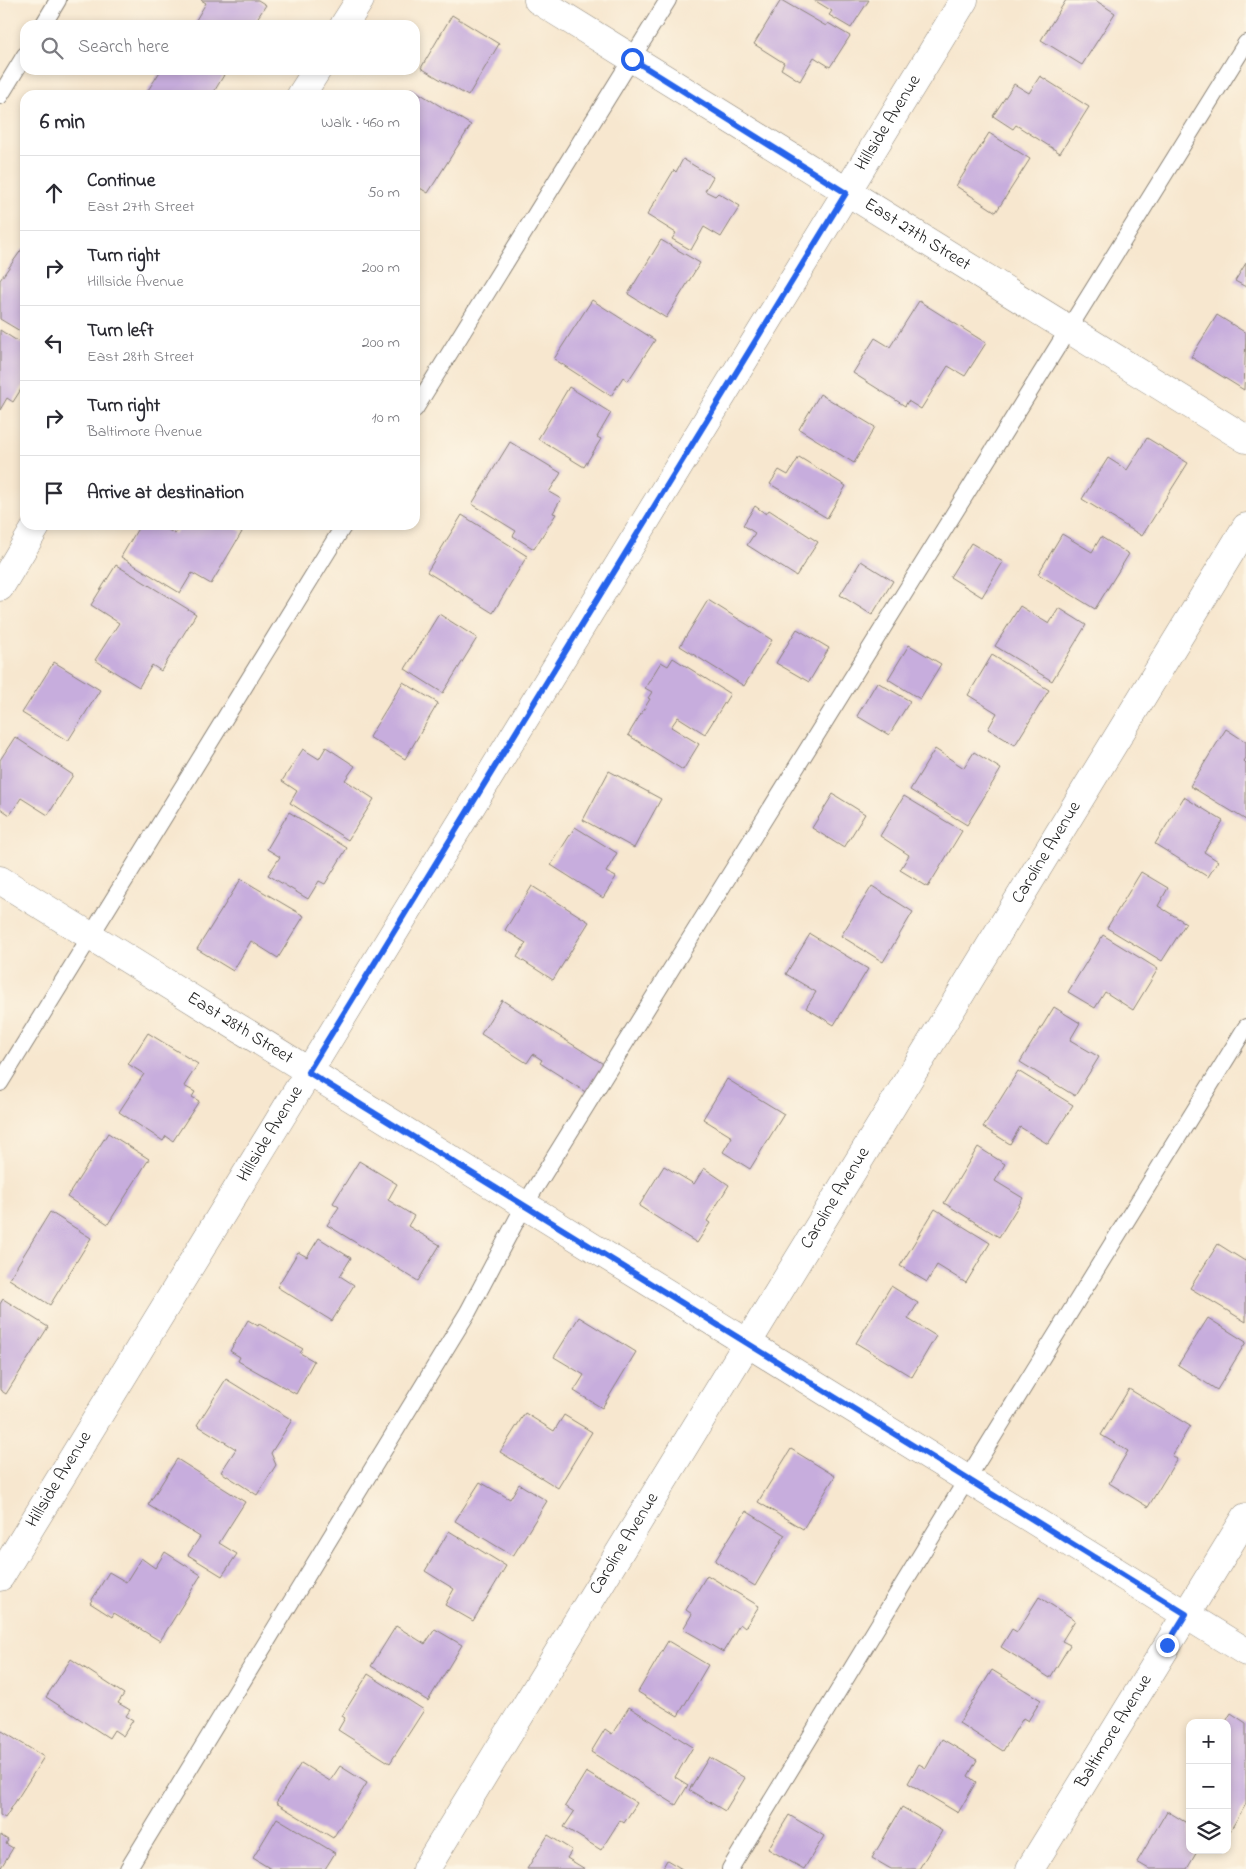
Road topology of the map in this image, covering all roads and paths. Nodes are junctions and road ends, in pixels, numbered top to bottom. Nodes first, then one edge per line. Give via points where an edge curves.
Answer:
1 (58, 0) edge
2 (360, 0) edge
3 (538, 0) edge
4 (668, 0) edge
5 (964, 0) edge
6 (46, 20) edge
7 (347, 20) edge
8 (1246, 43) edge
9 (632, 59) junction
10 (20, 63) edge
11 (314, 75) edge
12 (304, 90) edge
13 (0, 96) edge
14 (846, 193) junction
15 (1068, 329) junction
16 (420, 402) edge
17 (1246, 439) edge
18 (1246, 527) edge
19 (34, 530) edge
20 (341, 530) edge
21 (0, 586) edge
22 (0, 880) edge
23 (90, 936) junction
24 (1246, 1027) edge
25 (308, 1072) junction
26 (0, 1083) edge
27 (524, 1206) junction
28 (748, 1343) junction
29 (967, 1479) junction
30 (1246, 1517) edge
31 (0, 1577) edge
32 (1186, 1614) junction
33 (1246, 1652) edge
34 (128, 1869) edge
35 (426, 1869) edge
36 (730, 1869) edge
37 (1030, 1869) edge

1 - 6 lane
2 - 7 street
3 - 9 street, East 27th Street
4 - 9 lane
5 - 14 street, Hillside Avenue
8 - 15 lane
9 - 14 street, East 27th Street
9 - 16 lane
10 - 13 lane
11 - 12 street
14 - 15 street, East 27th Street
14 - 25 street, Hillside Avenue
15 - 17 street, East 27th Street
15 - 27 lane
18 - 28 street, Caroline Avenue
19 - 21 street
20 - 23 lane
22 - 23 street, East 28th Street
23 - 25 street, East 28th Street
23 - 26 lane
24 - 29 lane
25 - 27 street, East 28th Street
25 - 31 street, Hillside Avenue
27 - 28 street, East 28th Street
27 - 34 lane via 468,1312
28 - 29 street, East 28th Street
28 - 35 street, Caroline Avenue
29 - 32 street, East 28th Street
29 - 36 lane
30 - 32 street, Baltimore Avenue
32 - 33 street, East 28th Street
32 - 37 street, Baltimore Avenue

